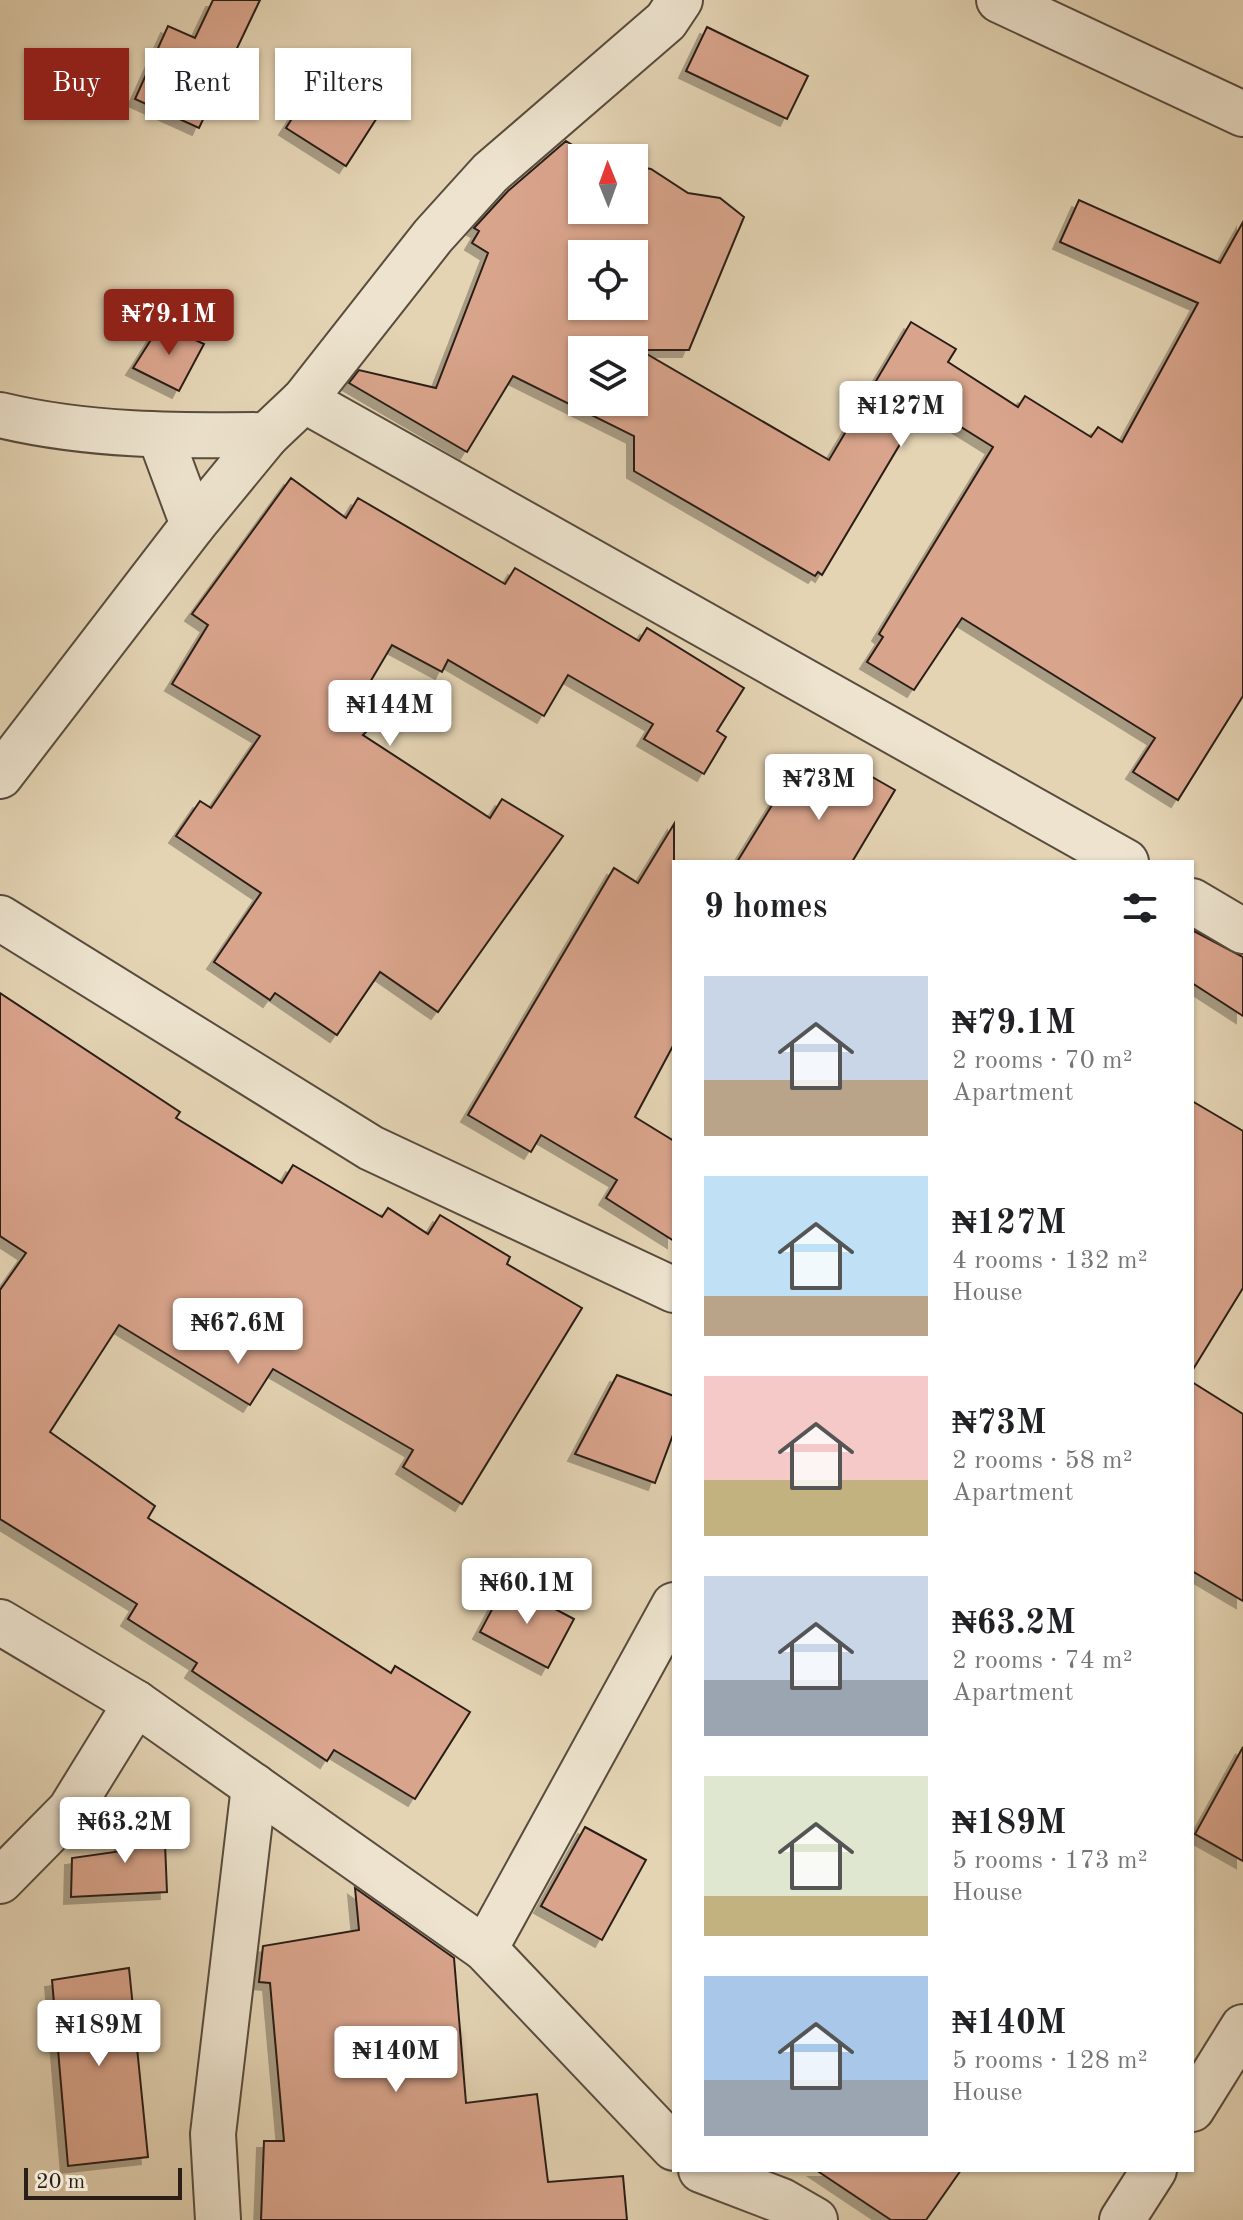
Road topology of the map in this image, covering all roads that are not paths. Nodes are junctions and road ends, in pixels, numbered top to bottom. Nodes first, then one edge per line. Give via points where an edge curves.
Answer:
1 (680, 0) edge
2 (999, 0) edge
3 (1243, 114) edge
4 (304, 400) junction
5 (0, 415) edge
6 (267, 435) junction
7 (160, 436) junction
8 (193, 525) junction
9 (0, 776) edge
10 (1122, 860) edge
11 (1194, 902) edge
12 (0, 918) edge
13 (1243, 931) edge
14 (672, 1289) edge
15 (672, 1609) edge
16 (0, 1622) edge
17 (136, 1703) junction
18 (254, 1786) junction
19 (0, 1881) edge
20 (485, 1949) junction
21 (1243, 2027) edge
22 (1194, 2106) edge
23 (672, 2146) edge
24 (706, 2172) edge
25 (1153, 2172) edge
26 (218, 2220) edge
27 (815, 2220) edge
28 (1122, 2220) edge

1 - 4 street via 666,21 490,173 433,236
2 - 3 street
4 - 6 street
4 - 10 street
5 - 7 street
6 - 7 street
6 - 8 street
7 - 8 street
8 - 9 street
11 - 13 street
12 - 14 street via 371,1148
15 - 20 street
16 - 17 street
17 - 18 street
17 - 19 street via 70,1810
18 - 20 street
18 - 26 street via 213,2134
20 - 23 street
21 - 22 street
24 - 27 street via 782,2201
25 - 28 street

